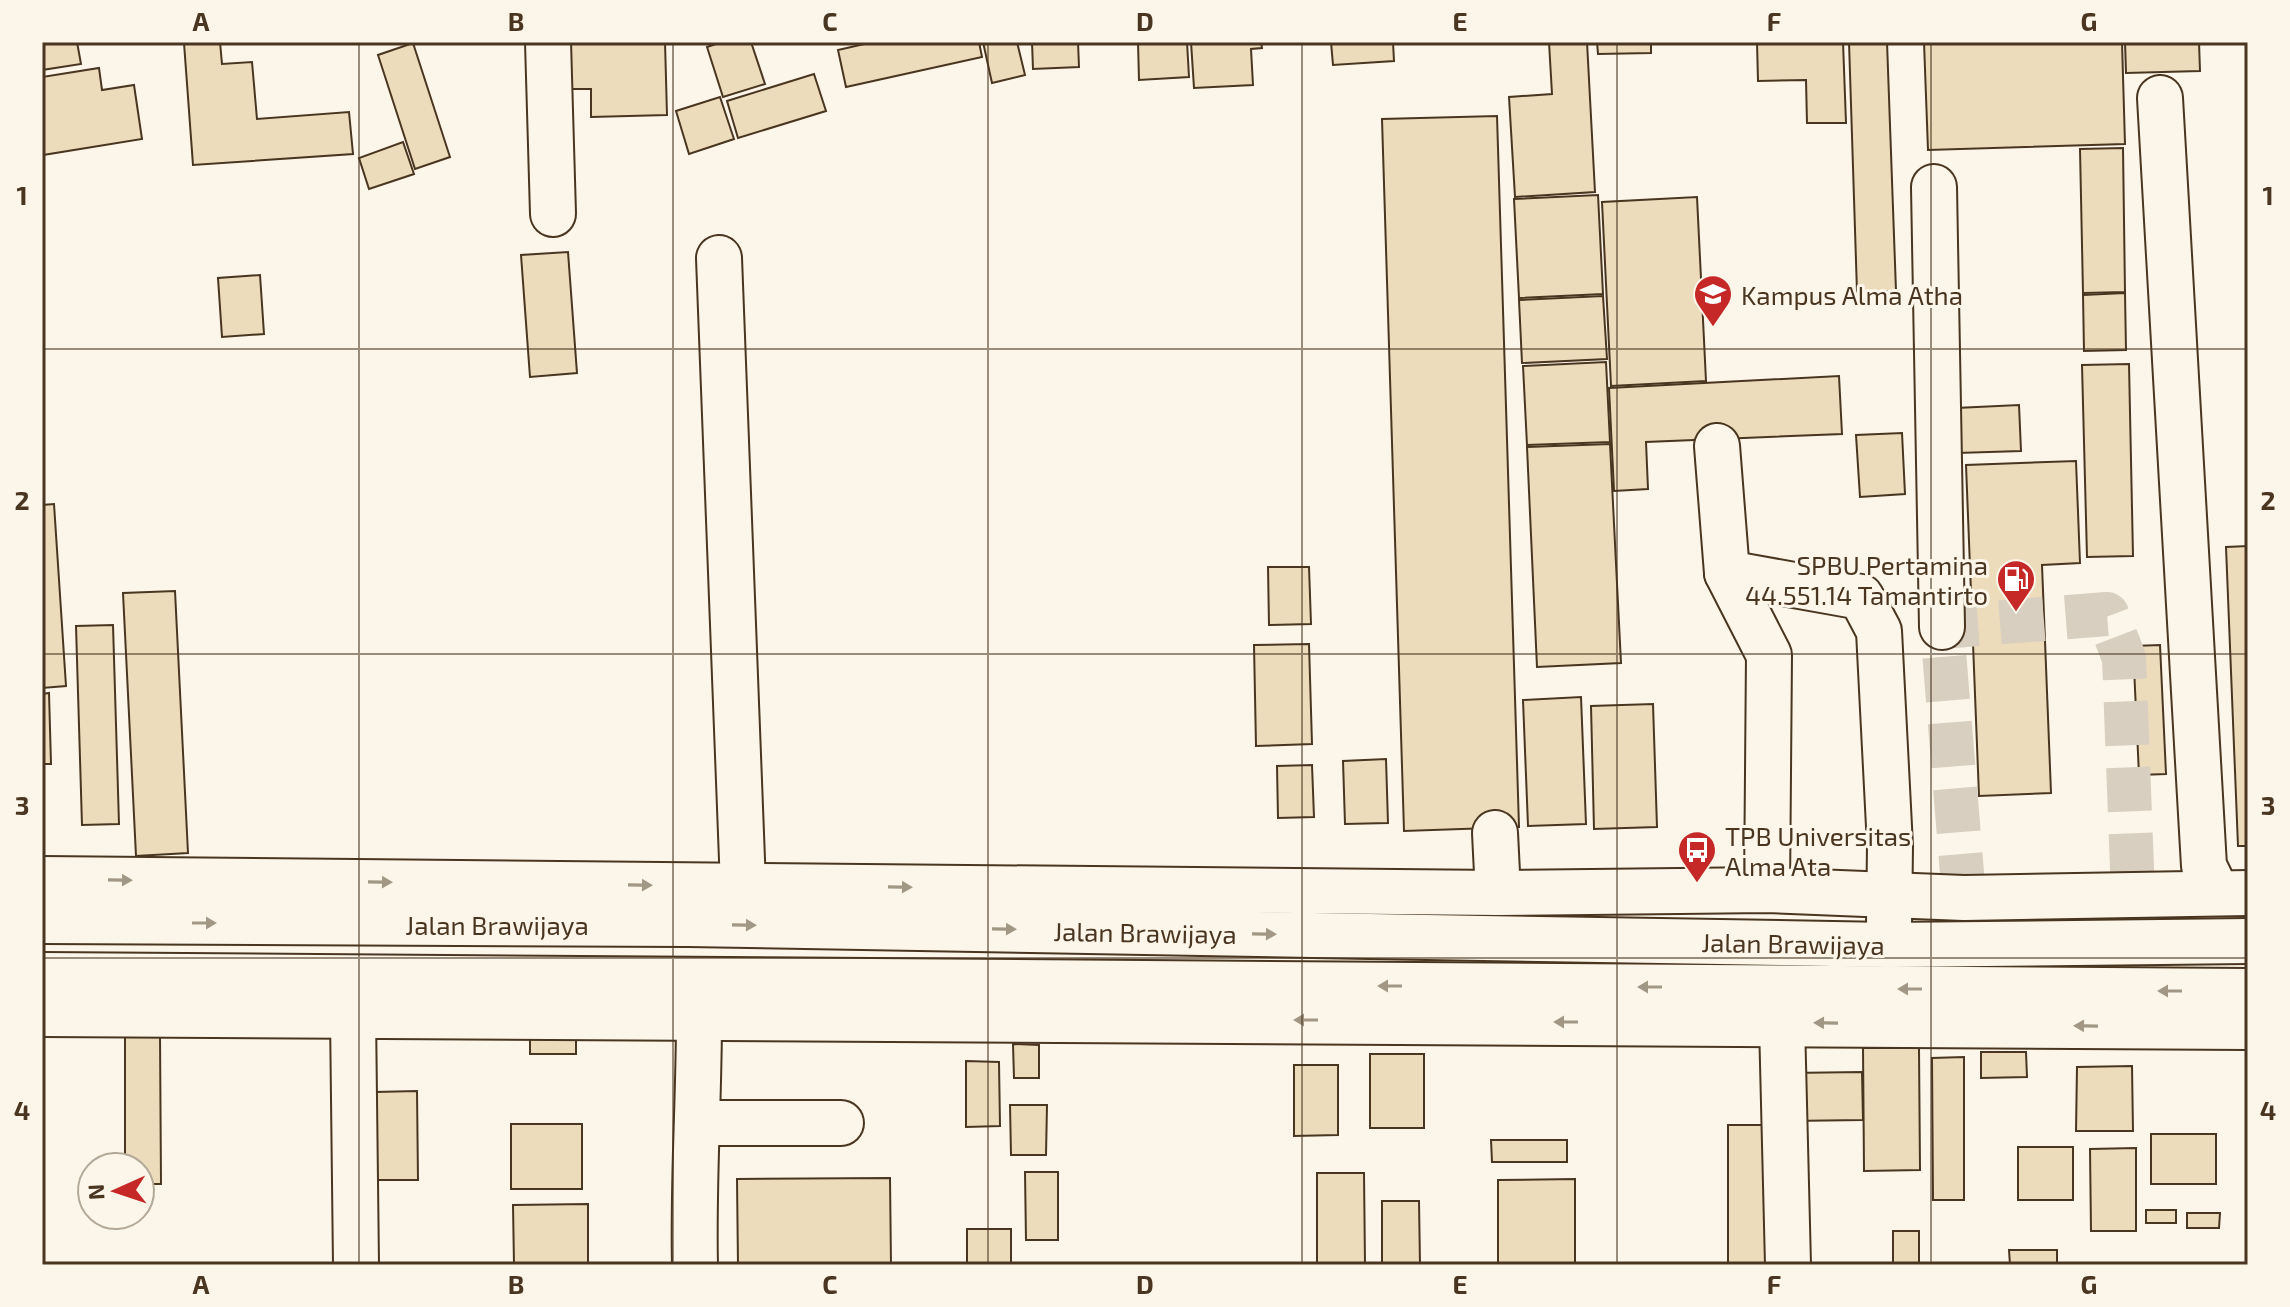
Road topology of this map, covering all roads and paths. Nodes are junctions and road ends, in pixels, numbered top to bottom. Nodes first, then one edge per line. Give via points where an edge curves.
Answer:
1 (548, 42) edge
2 (2160, 98) dead end
3 (1934, 187) dead end
4 (553, 214) dead end
5 (719, 258) dead end
6 (1717, 446) dead end
7 (1727, 573) junction
8 (1942, 627) dead end
9 (1495, 833) dead end
10 (42, 879) edge
11 (743, 886) junction
12 (1767, 890) junction
13 (1498, 893) junction
14 (2232, 893) edge
15 (1889, 895) junction
16 (42, 921) edge
17 (688, 924) junction
18 (2248, 941) edge
19 (1888, 945) junction
20 (42, 975) edge
21 (2248, 991) edge
22 (695, 998) junction
23 (42, 1014) edge
24 (353, 1015) junction
25 (1782, 1023) junction
26 (2248, 1027) edge
27 (699, 1123) junction
28 (841, 1123) dead end
29 (356, 1265) edge
30 (695, 1265) edge
31 (1788, 1265) edge

1 - 4 main road
2 - 14 main road via 2204,866
3 - 8 main road
5 - 11 main road
6 - 7 main road
7 - 12 main road via 1769,655
7 - 15 main road via 1861,597 1879,631
9 - 13 main road
10 -> 11 main road
11 -> 13 main road
12 - 13 main road
12 - 15 main road
14 - 15 main road
15 - 19 main road
16 -> 17 main road, Jalan Brawijaya
17 -> 19 main road, Jalan Brawijaya
17 - 22 main road
18 - 19 main road, Jalan Brawijaya
20 - 22 main road, Jalan Brawijaya
21 -> 22 main road, Jalan Brawijaya via 1286,985
22 - 24 main road
25 -> 22 main road
22 - 27 main road
23 - 24 main road
24 - 29 main road
26 -> 25 main road
25 - 31 main road
27 - 28 main road
27 - 30 main road

